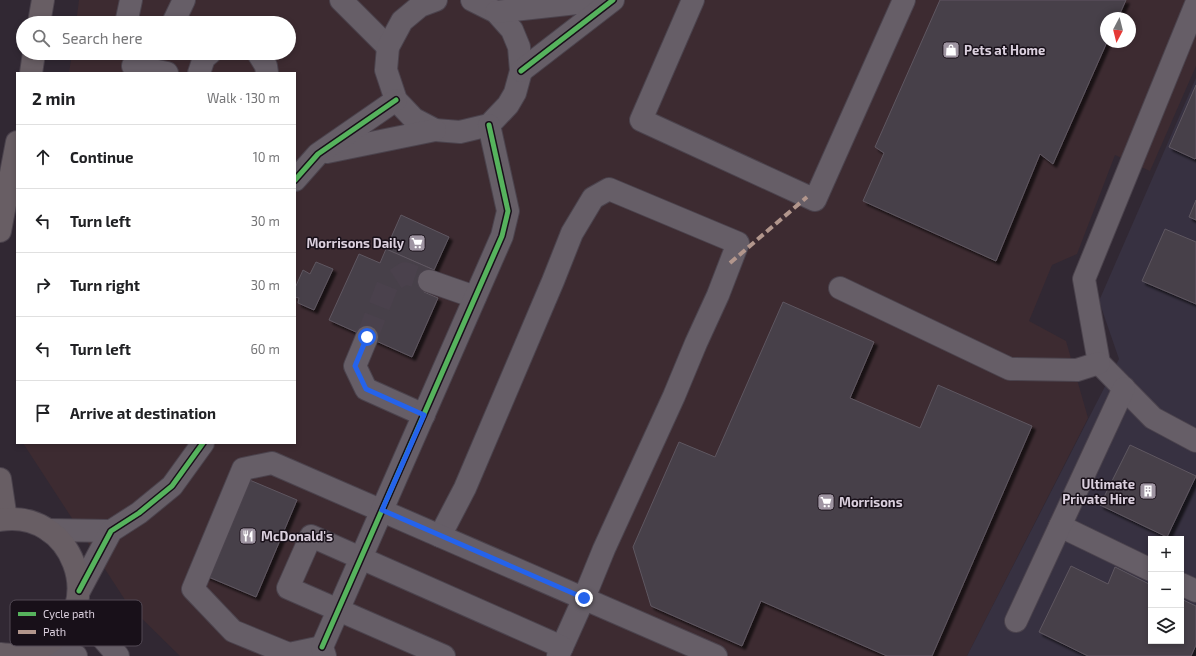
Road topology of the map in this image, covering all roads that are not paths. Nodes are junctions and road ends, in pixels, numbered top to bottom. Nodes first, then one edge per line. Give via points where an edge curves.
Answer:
1 (43, 0) edge
2 (131, 0) edge
3 (184, 0) edge
4 (341, 0) edge
5 (436, 0) edge
6 (474, 0) edge
7 (604, 0) edge
8 (613, 0) edge
9 (693, 0) edge
10 (904, 0) edge
11 (1196, 4) edge
12 (496, 12) junction
13 (40, 16) edge
14 (128, 16) edge
15 (176, 16) edge
16 (388, 47) junction
17 (33, 60) edge
18 (203, 60) edge
19 (262, 60) edge
20 (132, 64) edge
21 (521, 71) junction
22 (31, 72) edge
23 (163, 72) edge
24 (199, 72) edge
25 (267, 72) edge
26 (396, 100) junction
27 (489, 125) junction
28 (435, 130) junction
29 (16, 147) edge
30 (318, 154) junction
31 (296, 179) edge
32 (0, 231) edge
33 (429, 281) tunnel mouth
34 (840, 288) dead end
35 (475, 297) junction
36 (367, 337) tunnel mouth
37 (1099, 363) junction
38 (1124, 388) junction
39 (424, 415) junction
40 (1196, 441) edge
41 (202, 444) edge
42 (0, 479) edge
43 (382, 510) junction
44 (3, 520) edge
45 (1060, 526) junction
46 (48, 530) junction
47 (111, 531) junction
48 (440, 536) junction
49 (362, 558) junction
50 (1148, 569) edge
51 (1184, 585) edge
52 (1196, 591) edge
53 (584, 598) junction
54 (77, 599) joint
55 (338, 611) junction
56 (1016, 621) dead end
57 (43, 646) edge
58 (111, 646) edge
59 (40, 648) junction
60 (324, 652) edge
61 (560, 652) edge
62 (12, 655) edge
63 (76, 656) edge
64 (118, 656) edge
65 (444, 656) edge
66 (716, 656) edge

1 - 13 main road
2 - 14 street
3 - 15 street
4 - 16 street
5 - 16 street via 420,6 402,21
6 - 12 street
7 - 12 street
8 - 21 street
9 - 10 street via 641,120 815,200
11 - 37 street via 1084,279
12 - 21 street via 512,30 519,47
16 - 26 street via 386,70
17 - 22 main road
18 - 24 street
19 - 25 street
20 - 23 street
21 - 27 street via 515,93 508,105
26 - 28 street via 414,120
26 - 30 street
27 - 28 street via 460,132
27 - 35 street via 508,211 502,236
28 - 30 street
29 - 32 main road
30 - 31 street
33 - 35 street
34 - 37 street via 1010,369 1077,370
35 - 39 street
36 - 39 street via 355,366 366,389
37 - 38 street
38 - 40 street via 1153,418
38 - 45 street
39 - 43 street
41 - 47 street via 172,486
42 - 44 main road
43 - 48 street
43 - 49 street
43 - 60 street via 272,463 243,469 193,589 233,631 289,654
44 - 46 main road via 28,521
45 - 50 street
45 - 56 street
46 - 47 street
46 - 54 main road via 71,556 77,573
47 - 54 street
48 - 53 street
48 - 53 street via 465,488 572,233 593,198 609,189 738,243 718,295
49 - 55 street
49 - 55 street via 311,536 288,588
49 - 61 street
51 - 52 street
53 - 61 street
53 - 66 street
55 - 60 street
55 - 65 street
57 - 59 main road
58 - 64 street
59 - 62 main road
59 - 63 street

